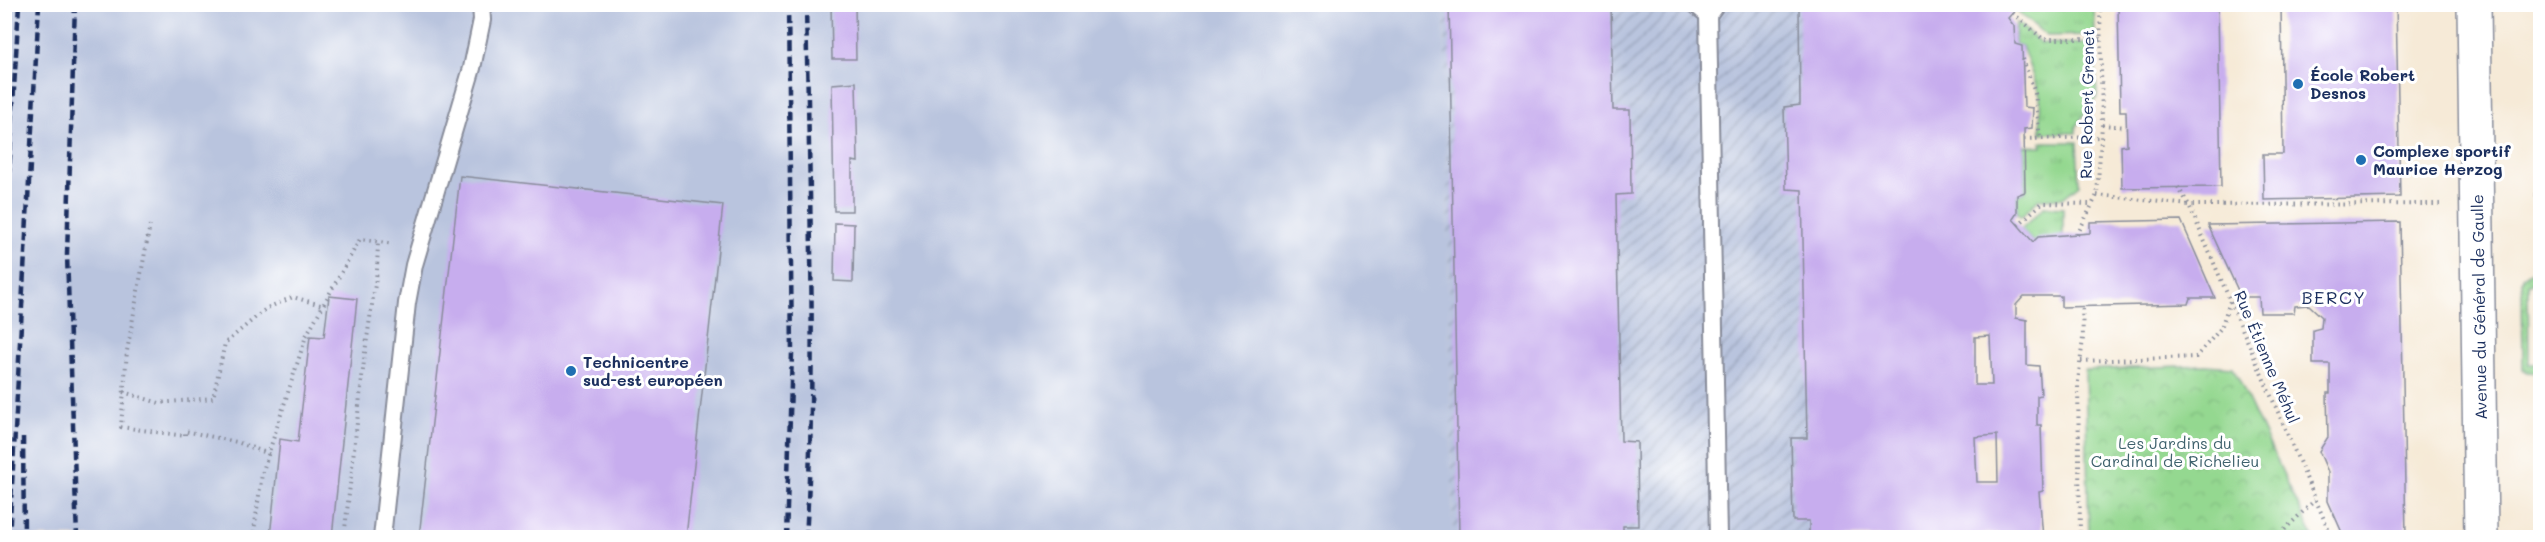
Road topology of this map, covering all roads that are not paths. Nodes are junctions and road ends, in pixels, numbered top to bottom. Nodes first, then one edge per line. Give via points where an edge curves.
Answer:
1 (481, 4) edge
2 (2474, 4) edge
3 (1706, 8) edge
4 (382, 537) edge
5 (1718, 537) edge
6 (2481, 537) edge

1 - 4 lane via 482,20 472,68 420,241 407,303
2 - 6 street, Avenue du Général de Gaulle
3 - 5 lane

